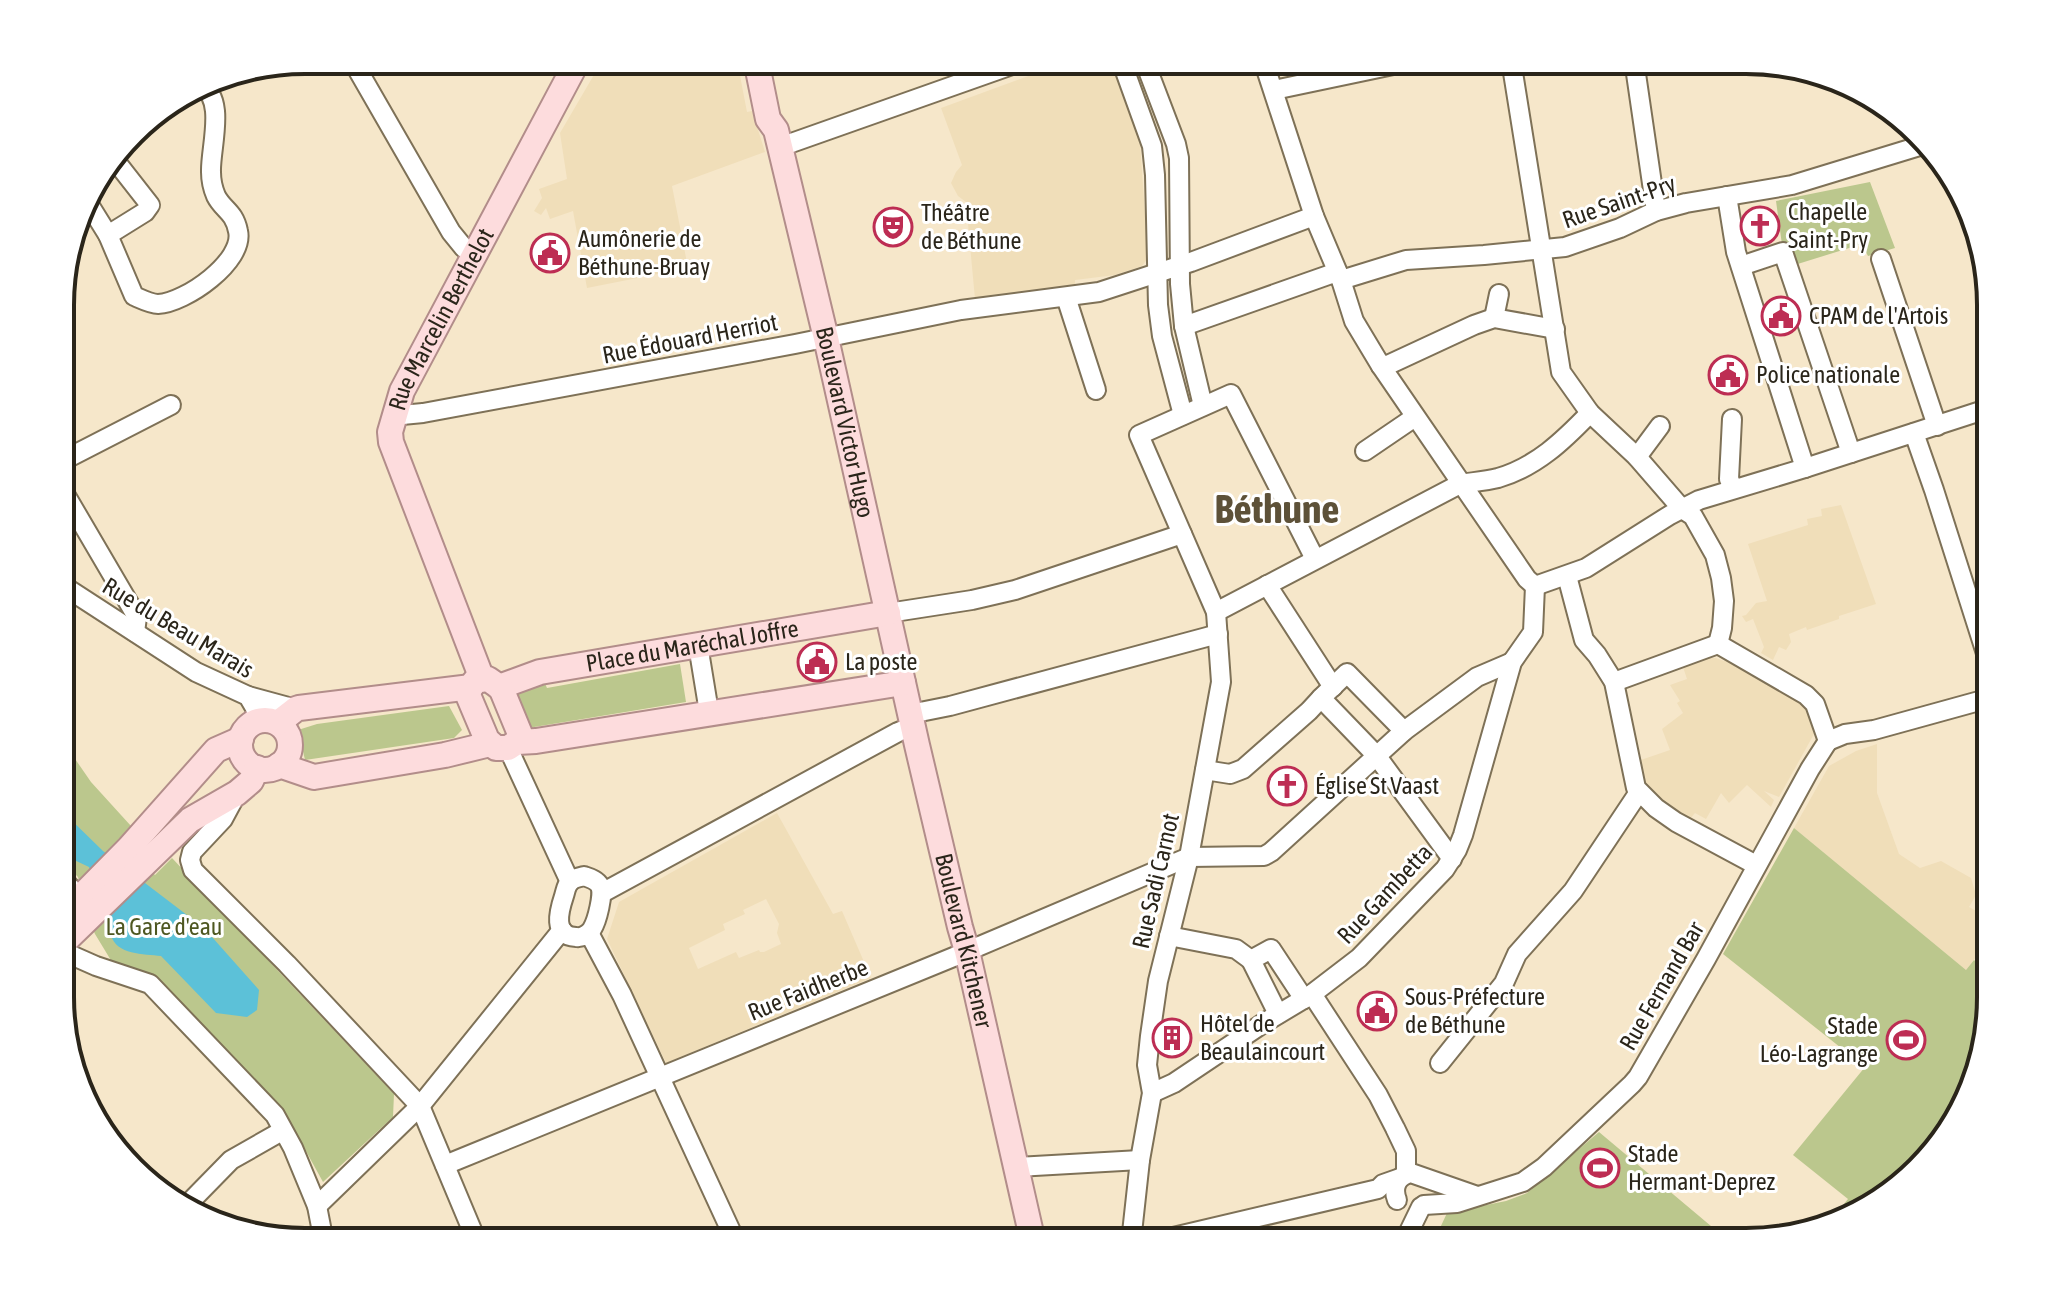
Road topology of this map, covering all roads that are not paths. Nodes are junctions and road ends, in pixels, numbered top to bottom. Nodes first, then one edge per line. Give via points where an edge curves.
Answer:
1 (360, 74) edge
2 (569, 74) edge
3 (759, 74) edge
4 (769, 74) edge
5 (982, 74) edge
6 (1126, 74) edge
7 (1149, 74) edge
8 (1268, 74) edge
9 (1350, 74) edge
10 (1513, 74) edge
11 (1636, 74) edge
12 (1274, 90) junction
13 (210, 95) edge
14 (778, 139) junction
15 (1912, 146) edge
16 (120, 167) edge
17 (1180, 174) junction
18 (1155, 175) junction
19 (1727, 196) junction
20 (1656, 211) junction
21 (94, 212) edge
22 (1314, 216) junction
23 (108, 235) junction
24 (1542, 249) junction
25 (477, 250) junction
26 (1881, 259) dead end
27 (1181, 265) junction
28 (1741, 266) junction
29 (1157, 272) junction
30 (1339, 276) junction
31 (1499, 294) dead end
32 (1066, 297) junction
33 (1494, 318) junction
34 (1184, 326) junction
35 (1555, 329) junction
36 (826, 338) junction
37 (1381, 366) junction
38 (1096, 390) dead end
39 (171, 405) dead end
40 (1203, 406) junction
41 (1977, 412) edge
42 (395, 413) junction
43 (1590, 413) junction
44 (1183, 415) junction
45 (1415, 417) junction
46 (1732, 419) dead end
47 (1660, 426) dead end
48 (1937, 426) junction
49 (1914, 433) junction
50 (1365, 451) dead end
51 (1851, 453) junction
52 (74, 455) edge
53 (1637, 457) junction
54 (1805, 468) junction
55 (1460, 484) junction
56 (1733, 488) junction
57 (74, 509) edge
58 (1682, 509) junction
59 (1182, 534) junction
60 (1315, 559) junction
61 (1567, 576) junction
62 (1267, 585) junction
63 (1535, 586) junction
64 (74, 593) edge
65 (1216, 612) junction
66 (888, 613) junction
67 (1977, 625) edge
68 (135, 632) junction
69 (1218, 634) junction
70 (1718, 644) junction
71 (698, 645) junction
72 (1512, 662) junction
73 (1614, 682) junction
74 (903, 683) junction
75 (484, 684) junction
76 (1327, 692) junction
77 (248, 696) junction
78 (1977, 702) edge
79 (709, 712) junction
80 (277, 718) junction
81 (912, 720) junction
82 (1404, 731) junction
83 (241, 739) junction
84 (1828, 741) junction
85 (505, 745) junction
86 (1376, 755) junction
87 (268, 767) junction
88 (1205, 770) junction
89 (1639, 792) junction
90 (237, 793) junction
91 (138, 856) junction
92 (1189, 857) junction
93 (1452, 859) junction
94 (1756, 865) junction
95 (570, 882) junction
96 (74, 887) edge
97 (602, 893) junction
98 (84, 894) junction
99 (74, 916) edge
100 (74, 923) edge
101 (562, 930) junction
102 (589, 933) junction
103 (1169, 936) junction
104 (967, 951) junction
105 (74, 956) edge
106 (1251, 960) junction
107 (1308, 996) junction
108 (1270, 1019) junction
109 (1440, 1063) dead end
110 (661, 1078) junction
111 (1152, 1093) junction
112 (420, 1106) junction
113 (282, 1131) junction
114 (1140, 1160) junction
115 (445, 1165) junction
116 (1017, 1167) junction
117 (1403, 1176) junction
118 (1425, 1179) junction
119 (1378, 1189) junction
120 (1477, 1196) junction
121 (193, 1198) edge
122 (1412, 1205) junction
123 (317, 1206) junction
124 (321, 1228) edge
125 (471, 1228) edge
126 (730, 1228) edge
127 (1030, 1228) edge
128 (1133, 1228) edge
129 (1212, 1228) edge
130 (1408, 1228) edge

1 - 25 street via 451,232 464,248
2 - 25 main road, Rue Marcelin Berthelot
3 - 14 main road, Boulevard Victor Hugo
4 - 14 main road, Boulevard Victor Hugo
5 - 14 street
6 - 18 street via 1152,146
7 - 17 street via 1176,144
8 - 12 street
9 - 12 street
10 - 24 street
11 - 20 street
12 - 22 street
13 - 23 street via 215,105 211,175 216,196 232,214 240,235 232,256 191,294 157,304 134,296
14 - 36 main road, Boulevard Victor Hugo
15 - 19 street, Rue Saint-Pry via 1792,185
16 - 23 street via 150,205
17 - 18 street via 1168,169
17 - 27 street
18 - 29 street
19 - 20 street, Rue Saint-Pry
19 - 28 street
20 - 24 street, Rue Saint-Pry via 1591,239
21 - 23 street
22 - 27 street, Rue Édouard Herriot
22 - 30 street
24 - 30 street, Rue Saint-Pry via 1406,260
24 - 35 street
25 - 42 main road, Rue Marcelin Berthelot
26 - 48 street
27 - 29 street, Rue Édouard Herriot
27 - 34 street
28 - 51 street via 1783,252
28 - 54 street
29 - 32 street, Rue Édouard Herriot via 1129,284
29 - 44 street via 1162,336
30 - 34 street, Rue Saint-Pry
30 - 37 street via 1354,321
31 - 33 street
32 - 36 street, Rue Édouard Herriot via 961,310
32 - 38 street
33 - 35 street
33 - 37 street
34 - 40 street
35 - 43 street via 1561,372
36 - 42 street, Rue Édouard Herriot via 423,413
36 - 66 main road, Boulevard Victor Hugo
37 - 45 street
39 - 52 street
40 - 44 street
40 - 60 street via 1231,394
41 - 48 street
42 - 75 main road, Rue Marcelin Berthelot via 391,442
43 - 53 street
43 - 55 street via 1535,463
44 - 59 street, Rue Sadi Carnot via 1139,435
45 - 50 street
45 - 55 street
46 - 56 street
47 - 53 street
48 - 49 street
49 - 51 street
49 - 67 street
51 - 54 street
53 - 58 street
54 - 56 street
55 - 60 street
55 - 63 street
56 - 58 street
57 - 68 street via 137,617
58 - 61 street
58 - 70 street via 1693,516 1715,555 1724,601
59 - 65 street, Rue Sadi Carnot
59 - 66 street via 1015,590
60 - 62 street
61 - 63 street
61 - 73 street via 1584,640
62 - 65 street
62 - 76 street
63 - 72 street, Rue Gambetta via 1530,638
64 - 68 street, Rue du Beau Marais
65 - 69 street, Rue Sadi Carnot
66 - 71 main road, Place du Maréchal Joffre
66 - 74 main road, Boulevard Victor Hugo
68 - 77 street, Rue du Beau Marais via 196,672
69 - 81 street
69 - 88 street, Rue Sadi Carnot via 1221,682
70 - 73 street
70 - 84 street via 1806,695 1815,704
71 - 75 main road, Place du Maréchal Joffre
71 - 79 street
72 - 82 street via 1477,677
72 - 93 street, Rue Gambetta
73 - 89 street
74 - 79 main road
74 - 81 main road, Boulevard Victor Hugo
75 - 80 main road, Place du Maréchal Joffre
75 - 85 main road, Rue Marcelin Berthelot via 520,734
76 - 82 street via 1347,673
76 - 86 street
76 - 88 street via 1243,769 1230,774
77 - 80 street
77 - 80 street, Rue du Beau Marais via 255,708
78 - 84 street
79 - 85 main road
80 - 83 main road via 247,727
80 - 87 main road via 287,733 288,754
81 - 97 street
81 - 104 main road, Boulevard Kitchener
82 - 86 street
83 - 87 main road via 245,760
83 - 91 main road via 216,750
84 - 94 street, Rue Fernand Bar
85 - 87 main road via 314,777
85 - 95 street
86 - 92 street via 1264,856
86 - 93 street
87 - 90 main road
88 - 92 street, Rue Sadi Carnot
89 - 94 street via 1676,822
89 - 109 street via 1573,891 1517,954 1504,983
90 - 91 main road
90 - 112 street via 223,819 192,852 193,870
91 - 98 main road
91 - 100 main road
92 - 103 street, Rue Sadi Carnot
92 - 104 street, Rue Faidherbe
93 - 107 street, Rue Gambetta via 1359,958
94 - 120 street, Rue Fernand Bar via 1638,1077 1534,1174
95 - 97 street via 584,876 595,880
95 - 101 street via 558,915
96 - 98 street
97 - 102 street
98 - 99 main road
101 - 102 street via 575,937
101 - 112 street
102 - 110 street
103 - 106 street via 1236,949
103 - 111 street, Rue Sadi Carnot via 1148,1050
104 - 110 street, Rue Faidherbe
104 - 116 main road, Boulevard Kitchener
105 - 113 street via 150,984 275,1115
106 - 107 street via 1271,949
106 - 108 street
107 - 108 street, Rue Gambetta
107 - 117 street via 1378,1095 1406,1151
108 - 111 street, Rue Gambetta
110 - 115 street, Rue Faidherbe
110 - 126 street
111 - 114 street, Rue Sadi Carnot
112 - 115 street
112 - 123 street
113 - 121 street via 231,1160
113 - 123 street
114 - 116 street
114 - 128 street, Rue Sadi Carnot
115 - 125 street
116 - 127 main road, Boulevard Kitchener
117 - 118 street
117 - 119 street
117 - 122 street via 1395,1189
118 - 120 street
118 - 122 street via 1430,1195
119 - 122 street
119 - 129 street
120 - 122 street, Rue Fernand Bar via 1457,1203
122 - 130 street
123 - 124 street

